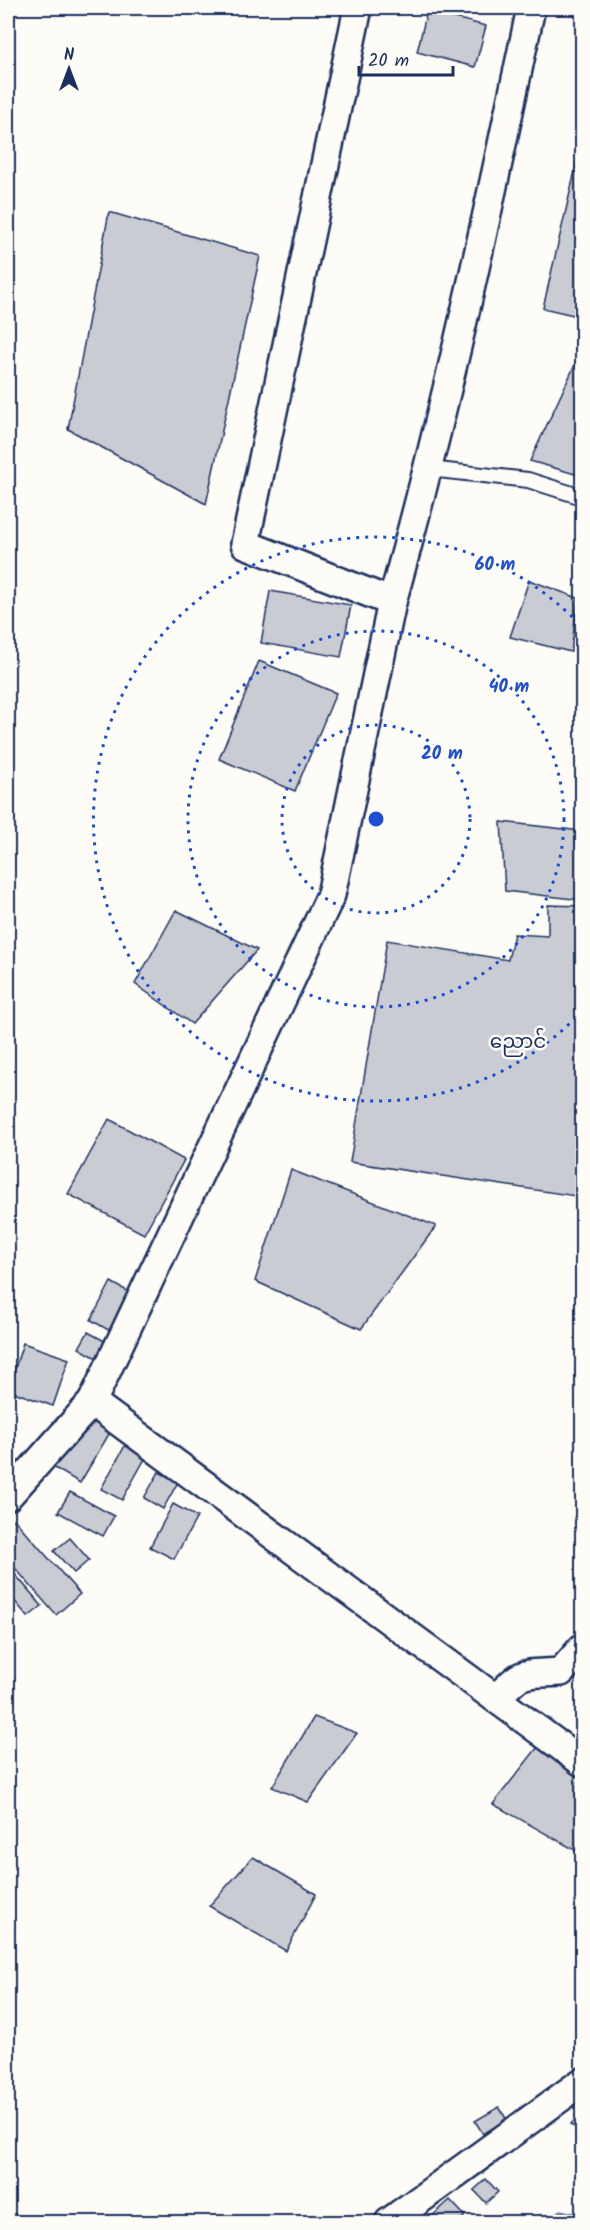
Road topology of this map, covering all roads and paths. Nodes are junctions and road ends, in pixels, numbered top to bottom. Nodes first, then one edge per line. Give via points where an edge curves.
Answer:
1 (358, 8) edge
2 (531, 8) edge
3 (429, 469) junction
4 (582, 497) edge
5 (392, 602) junction
6 (92, 1402) junction
7 (8, 1496) edge
8 (582, 1648) edge
9 (496, 1699) junction
10 (582, 1762) edge
11 (582, 2082) edge
12 (395, 2221) edge

1 - 5 street via 245,544
2 - 3 street via 478,262
3 - 4 lane via 528,480
3 - 5 street
5 - 6 street via 332,895
6 - 7 street
6 - 9 street
8 - 9 street via 561,1672 524,1673
9 - 10 street
11 - 12 street

